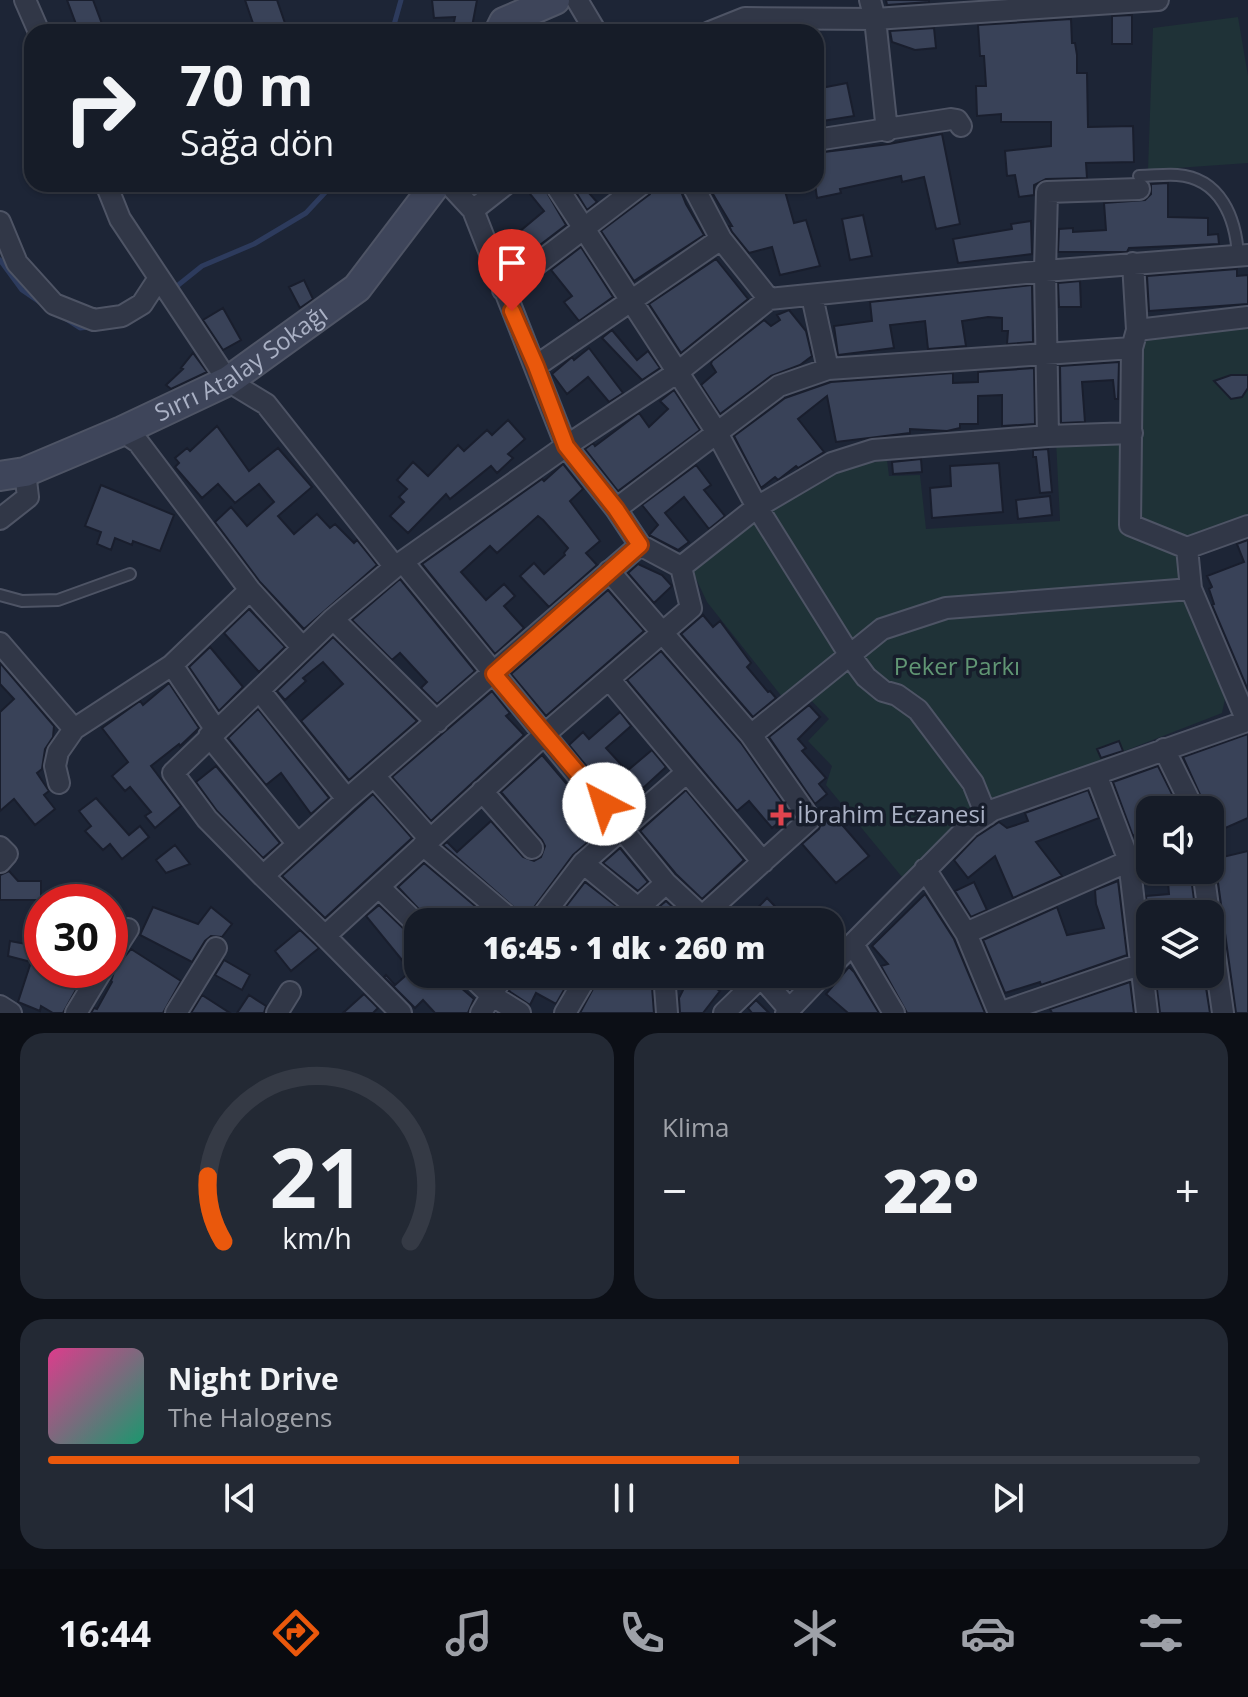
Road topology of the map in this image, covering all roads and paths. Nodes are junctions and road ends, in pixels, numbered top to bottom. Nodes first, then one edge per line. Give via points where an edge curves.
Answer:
1 (25, 0) edge
2 (555, 0) edge
3 (577, 0) edge
4 (1147, 1) edge
5 (872, 10) edge
6 (36, 24) edge
7 (503, 24) edge
8 (591, 24) edge
9 (730, 24) edge
10 (961, 126) dead end
11 (887, 131) junction
12 (824, 139) edge
13 (1139, 183) joint
14 (109, 192) edge
15 (430, 192) edge
16 (456, 192) edge
17 (496, 192) edge
18 (560, 192) edge
19 (631, 192) edge
20 (696, 192) edge
21 (473, 210) junction
22 (0, 222) edge
23 (582, 228) junction
24 (721, 239) junction
25 (1243, 256) edge
26 (1133, 263) junction
27 (1045, 271) junction
28 (159, 278) junction
29 (503, 290) junction
30 (812, 296) junction
31 (769, 299) junction
32 (631, 302) junction
33 (1248, 317) edge
34 (1134, 339) junction
35 (1047, 356) junction
36 (536, 366) junction
37 (828, 369) junction
38 (678, 372) junction
39 (228, 381) junction
40 (122, 431) junction
41 (716, 431) junction
42 (1132, 433) junction
43 (1048, 436) junction
44 (566, 446) junction
45 (12, 474) edge
46 (757, 507) junction
47 (616, 509) junction
48 (0, 519) edge
49 (1248, 526) edge
50 (640, 545) junction
51 (1187, 548) junction
52 (399, 565) junction
53 (681, 567) junction
54 (609, 571) junction
55 (130, 574) dead end
56 (1191, 589) junction
57 (250, 590) junction
58 (0, 595) edge
59 (333, 619) junction
60 (663, 632) junction
61 (0, 643) edge
62 (303, 648) junction
63 (849, 654) junction
64 (172, 665) junction
65 (494, 674) junction
66 (609, 679) junction
67 (259, 690) junction
68 (437, 722) junction
69 (1248, 722) edge
70 (74, 729) junction
71 (212, 733) junction
72 (545, 734) junction
73 (751, 735) junction
74 (1164, 749) junction
75 (687, 772) junction
76 (1096, 774) junction
77 (374, 776) junction
78 (59, 783) dead end
79 (482, 791) junction
80 (1187, 796) edge
81 (347, 799) junction
82 (986, 815) junction
83 (624, 828) junction
84 (426, 842) junction
85 (297, 843) junction
86 (0, 847) edge
87 (532, 848) dead end
88 (1129, 861) junction
89 (0, 862) edge
90 (763, 862) junction
91 (583, 863) junction
92 (925, 869) junction
93 (263, 876) junction
94 (666, 883) junction
95 (379, 887) junction
96 (633, 904) junction
97 (499, 908) edge
98 (549, 908) edge
99 (630, 908) edge
100 (690, 908) edge
101 (714, 908) edge
102 (404, 911) edge
103 (1136, 916) edge
104 (966, 933) junction
105 (325, 936) junction
106 (853, 944) junction
107 (216, 948) dead end
108 (844, 953) edge
109 (1136, 966) edge
110 (91, 988) edge
111 (580, 988) edge
112 (665, 988) edge
113 (748, 988) edge
114 (770, 988) edge
115 (810, 988) edge
116 (1144, 988) edge
117 (1219, 988) edge
118 (290, 992) dead end
119 (806, 992) junction
120 (486, 1004) edge
121 (0, 1006) edge
122 (788, 1011) edge
123 (11, 1013) edge
124 (76, 1013) edge
125 (176, 1013) edge
126 (277, 1013) edge
127 (401, 1013) edge
128 (520, 1013) edge
129 (565, 1013) edge
130 (667, 1013) edge
131 (724, 1013) edge
132 (815, 1013) edge
133 (894, 1013) edge
134 (999, 1013) edge
135 (1147, 1013) edge
136 (1223, 1013) edge

1 - 6 street
2 - 7 main road
3 - 8 street
4 - 5 street
5 - 9 street via 745,18
5 - 11 street
10 - 11 street via 951,119
11 - 12 street
13 - 25 lane via 1188,177 1220,196
13 - 27 street via 1047,192
14 - 28 street via 120,219
15 - 39 main road, Sırrı Atalay Sokağı via 357,288
16 - 21 street
17 - 21 street
18 - 23 street
19 - 23 street
20 - 24 street
21 - 29 street
22 - 28 street via 17,263 54,304 94,320 122,316 142,304
23 - 29 street
23 - 32 street
24 - 31 street
24 - 32 street
25 - 26 street
26 - 27 street
26 - 34 street
27 - 30 street
27 - 35 street
28 - 39 street
29 - 36 street
30 - 31 street
30 - 37 street
31 - 38 street
32 - 36 street
32 - 38 street
33 - 34 street
34 - 35 street
34 - 42 street
35 - 37 street
35 - 43 street
36 - 44 street
37 - 41 street via 779,386
38 - 41 street
38 - 44 street
39 - 40 main road, Sırrı Atalay Sokağı
39 - 52 street via 266,404
40 - 45 main road, Sırrı Atalay Sokağı
40 - 57 street via 138,442
41 - 46 street
41 - 47 street
42 - 43 street
42 - 51 street via 1130,525
43 - 46 street via 873,450 832,463
44 - 47 street
44 - 52 street
45 - 48 street via 28,497
46 - 53 street
46 - 63 street
47 - 50 street
49 - 51 street
50 - 53 street
50 - 54 street
51 - 56 street
52 - 59 street
52 - 65 street
53 - 60 street via 691,608
54 - 60 street
54 - 65 street
55 - 58 lane via 58,600 22,601
56 - 63 street via 946,608 882,629
56 - 69 street
57 - 62 street
57 - 64 street
59 - 62 street
59 - 68 street
60 - 66 street
60 - 73 street
61 - 70 street
62 - 67 street
63 - 73 street
63 - 82 street via 866,677 924,717 973,783
64 - 70 street
64 - 71 street
65 - 68 street
65 - 72 street
66 - 72 street
66 - 75 street
67 - 71 street
67 - 81 street
68 - 77 street
69 - 74 street
70 - 78 street via 58,752
71 - 85 street
71 - 93 street via 173,773 207,819
72 - 79 street
72 - 83 street
73 - 90 street via 810,819
74 - 76 street
74 - 80 street
75 - 83 street
75 - 90 street
76 - 82 street
76 - 88 street
77 - 81 street
77 - 84 street
79 - 84 street
79 - 87 street
81 - 85 street
82 - 92 street
83 - 91 street
83 - 94 street
84 - 95 street
84 - 97 street
85 - 93 street
86 - 89 street via 7,854
88 - 103 street
88 - 104 street
90 - 101 street
91 - 96 street
91 - 98 street
92 - 104 street
92 - 106 street
93 - 105 street
94 - 96 street via 637,909
94 - 100 street
95 - 102 street
95 - 105 street
96 - 99 street
104 - 134 street
105 - 127 street
106 - 108 street
106 - 133 street
107 - 125 street
109 - 134 street
110 - 124 street
111 - 129 street
112 - 130 street
113 - 131 street
114 - 122 street
115 - 119 street
116 - 135 street
117 - 136 street
118 - 126 street
119 - 122 street
119 - 132 street
120 - 128 street
121 - 123 street

